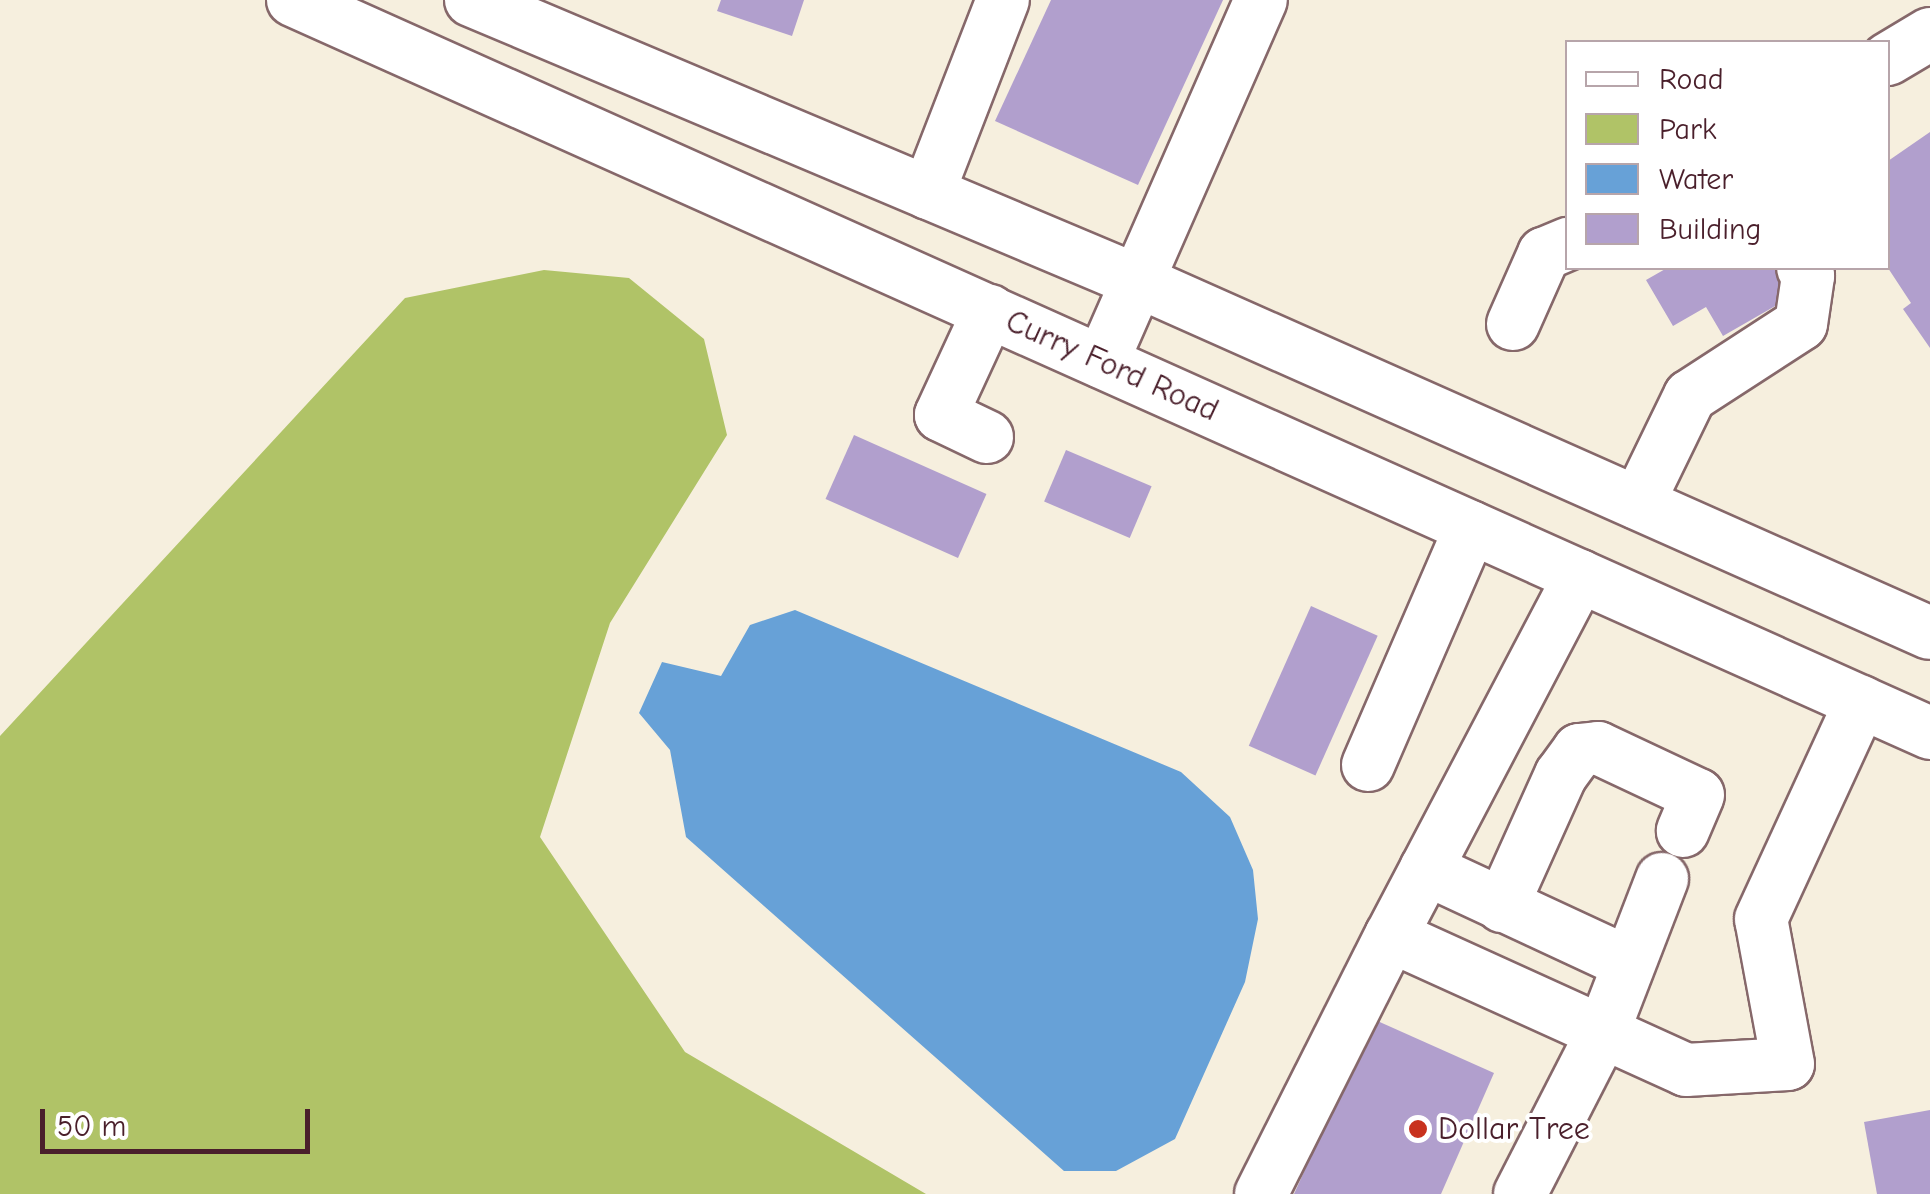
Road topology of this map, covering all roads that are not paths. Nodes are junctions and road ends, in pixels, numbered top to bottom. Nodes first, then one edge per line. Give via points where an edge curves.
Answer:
1 (471, 0) edge
2 (1003, 0) edge
3 (1261, 0) edge
4 (307, 3) edge
5 (1930, 34) edge
6 (1890, 58) edge
7 (928, 193) junction
8 (1565, 245) edge
9 (1804, 270) edge
10 (1140, 282) junction
11 (990, 311) junction
12 (1513, 324) dead end
13 (1102, 362) junction
14 (988, 437) dead end
15 (1638, 503) junction
16 (1471, 527) junction
17 (1580, 576) junction
18 (1930, 633) edge
19 (1862, 702) junction
20 (1930, 733) edge
21 (1368, 764) dead end
22 (1683, 831) dead end
23 (1426, 869) junction
24 (1662, 879) dead end
25 (1502, 906) junction
26 (1391, 936) junction
27 (1626, 962) junction
28 (1603, 1032) junction
29 (1261, 1194) edge
30 (1520, 1194) edge

1 - 7 street
2 - 7 street
3 - 10 street
4 - 11 street, Curry Ford Road
5 - 6 street
7 - 10 street
8 - 12 street via 1544,254
9 - 15 street via 1801,324 1690,396
10 - 13 street
10 - 15 street
11 - 13 street, Curry Ford Road
11 - 14 street via 925,408
13 - 16 street, Curry Ford Road
15 - 18 street
16 - 17 street, Curry Ford Road
16 - 21 street
17 - 19 street, Curry Ford Road
17 - 23 street
19 - 20 street, Curry Ford Road
19 - 28 street via 1761,919 1788,1064 1686,1070
22 - 25 street via 1698,795 1598,748 1579,750 1560,775
23 - 25 street
23 - 26 street
24 - 27 street
25 - 27 street
26 - 28 street
26 - 29 street
27 - 28 street
28 - 30 street

